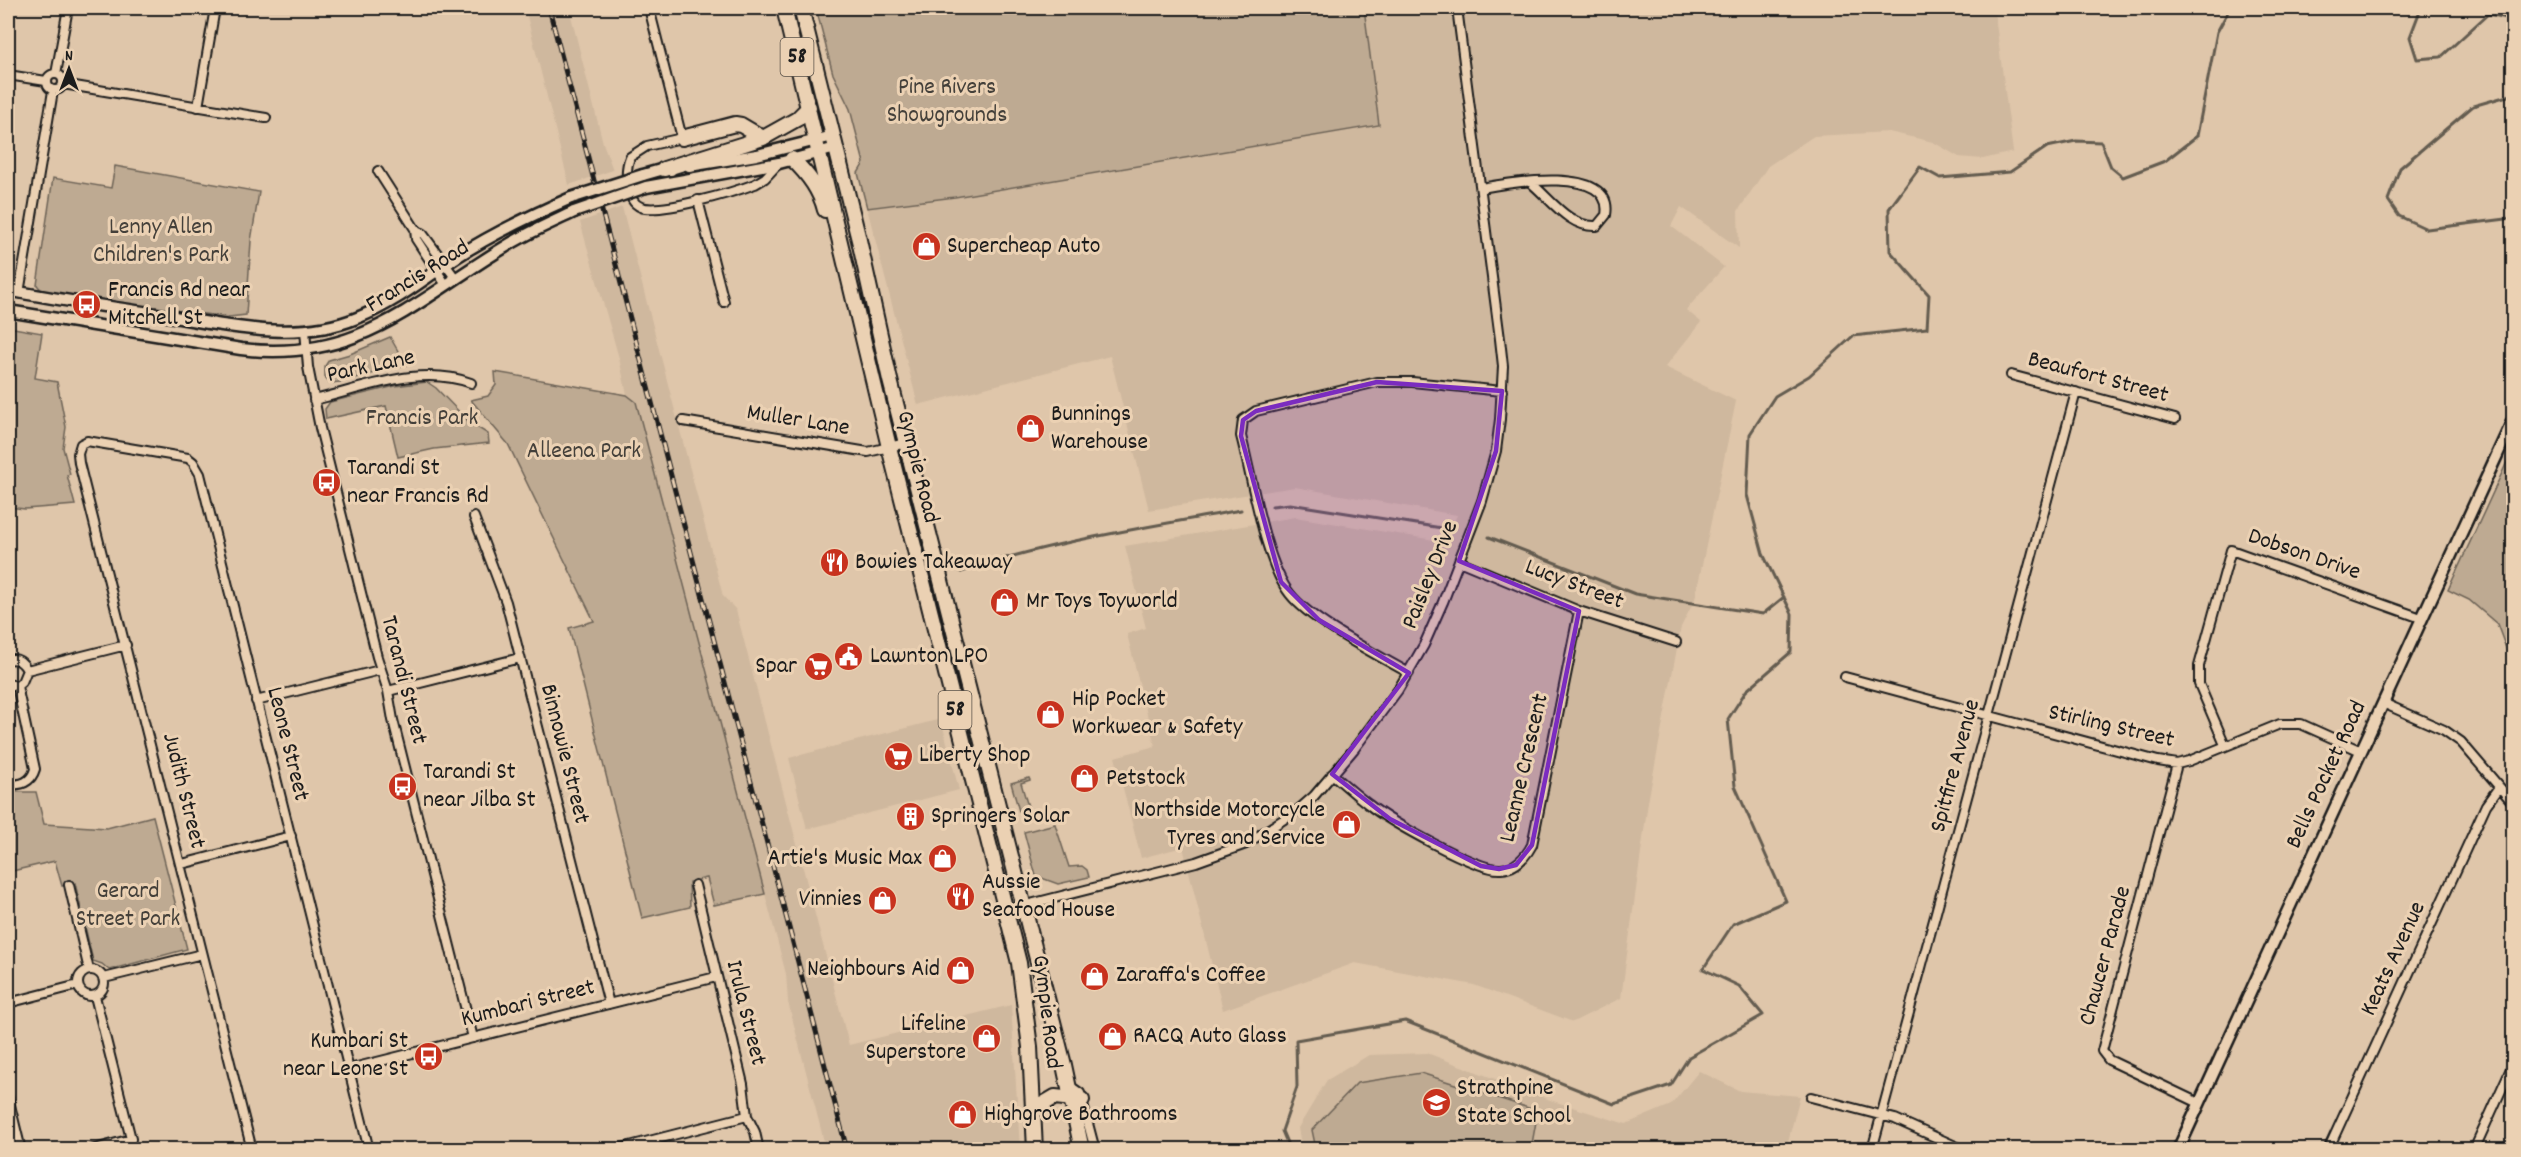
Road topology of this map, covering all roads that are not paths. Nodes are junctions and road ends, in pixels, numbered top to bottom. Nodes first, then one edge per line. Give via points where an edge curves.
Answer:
1 (68, 8) edge
2 (215, 8) edge
3 (648, 8) edge
4 (784, 8) edge
5 (801, 8) edge
6 (1457, 8) edge
7 (56, 74) junction
8 (8, 75) edge
9 (46, 81) junction
10 (63, 84) junction
11 (53, 91) junction
12 (198, 107) junction
13 (809, 107) junction
14 (266, 118) dead end
15 (682, 138) junction
16 (764, 138) junction
17 (834, 142) junction
18 (818, 146) junction
19 (785, 161) junction
20 (664, 169) junction
21 (378, 171) dead end
22 (1530, 182) junction
23 (1480, 188) junction
24 (698, 200) junction
25 (415, 229) junction
26 (837, 229) junction
27 (446, 264) junction
28 (436, 271) junction
29 (456, 279) junction
30 (446, 285) junction
31 (8, 290) edge
32 (19, 293) junction
33 (724, 302) dead end
34 (8, 311) edge
35 (306, 330) junction
36 (306, 351) junction
37 (2010, 375) dead end
38 (471, 383) dead end
39 (1503, 391) junction
40 (2076, 392) junction
41 (314, 400) junction
42 (2514, 418) edge
43 (2175, 419) dead end
44 (683, 421) dead end
45 (906, 443) junction
46 (81, 444) joint
47 (889, 447) junction
48 (474, 517) dead end
49 (1460, 561) junction
50 (1579, 611) junction
51 (2421, 618) junction
52 (1676, 642) dead end
53 (126, 645) junction
54 (8, 657) edge
55 (520, 658) junction
56 (27, 670) junction
57 (380, 670) junction
58 (1408, 673) junction
59 (1845, 677) dead end
60 (8, 684) edge
61 (16, 686) junction
62 (388, 691) junction
63 (256, 701) junction
64 (2383, 703) junction
65 (1989, 717) junction
66 (2225, 745) junction
67 (2361, 751) junction
68 (2177, 764) junction
69 (1332, 774) junction
70 (8, 785) edge
71 (2499, 787) junction
72 (2514, 804) edge
73 (291, 836) junction
74 (182, 864) junction
75 (69, 885) dead end
76 (695, 885) dead end
77 (1023, 906) junction
78 (1007, 910) junction
79 (202, 954) junction
80 (88, 970) junction
81 (716, 977) junction
82 (104, 978) junction
83 (78, 985) junction
84 (95, 996) junction
85 (8, 1003) edge
86 (609, 1004) junction
87 (473, 1038) junction
88 (2514, 1062) edge
89 (349, 1069) junction
90 (1074, 1095) junction
91 (8, 1097) edge
92 (1811, 1097) dead end
93 (2199, 1103) junction
94 (1033, 1110) junction
95 (1882, 1114) junction
96 (747, 1116) junction
97 (21, 1149) edge
98 (91, 1149) edge
99 (252, 1149) edge
100 (369, 1149) edge
101 (614, 1149) edge
102 (759, 1149) edge
103 (1035, 1149) edge
104 (1082, 1149) edge
105 (1095, 1149) edge
106 (1872, 1149) edge
107 (1964, 1149) edge
108 (2178, 1149) edge
109 (2328, 1149) edge
110 (2474, 1149) edge

1 - 7 street
2 - 12 street
3 - 15 street
4 - 13 highway, Gympie Road / 58
5 - 17 highway, Gympie Road / 58
6 - 23 street, Paisley Drive
7 - 9 street
7 - 10 street
8 - 9 street
9 - 11 street
10 - 11 street
10 - 12 street
11 - 32 street
12 - 14 street
13 - 16 highway
13 - 18 highway, Gympie Road / 58
15 - 16 highway via 735,124
15 - 24 street via 647,146 630,157 627,182 632,200 642,207 655,210
16 - 20 highway
17 - 18 main road, Francis Road
17 - 45 highway, Gympie Road / 58
18 - 19 main road, Francis Road
18 - 20 main road, Francis Road
18 - 26 highway, Gympie Road / 58
19 - 24 street via 755,184
19 - 26 highway via 810,179 822,198 828,221
19 - 29 main road, Francis Road, bridge via 646,187 574,212 513,242
20 - 27 main road, Francis Road, bridge via 571,198 507,228
21 - 25 street
22 - 22 street via 1593,186 1606,198 1606,215 1597,226 1581,225
22 - 23 street
23 - 39 street, Paisley Drive
24 - 33 street
25 - 27 street
25 - 28 street via 416,239
26 - 47 highway, Gympie Road / 58
27 - 28 main road, Francis Road
27 - 29 street
28 - 30 street
28 - 35 main road, Francis Road via 356,319
29 - 30 main road, Francis Road
30 - 36 main road, Francis Road via 365,333
31 - 32 main road, Francis Road
32 - 35 main road, Francis Road via 239,327
34 - 36 main road, Francis Road via 241,349
35 - 36 street, Tarandi Street
36 - 41 street, Tarandi Street
37 - 40 street, Beaufort Street
38 - 41 street, Park Lane via 434,375 408,377
39 - 49 street, Paisley Drive via 1496,451
39 - 58 street via 1377,382 1256,411 1243,420 1241,436 1281,582 1319,620
40 - 43 street, Beaufort Street
40 - 65 street, Spitfire Avenue
41 - 57 street, Tarandi Street
42 - 51 main road, Bells Pocket Road
44 - 47 street, Muller Lane via 868,452
45 - 47 street, Muller Lane
45 - 77 highway, Gympie Road / 58
46 - 53 street, Judith Street via 79,464
46 - 63 street, Leone Street via 97,442 179,456 197,466
47 - 78 highway, Gympie Road / 58
48 - 55 street, Binnowie Street via 506,602
49 - 50 street, Lucy Street
49 - 58 street, Paisley Drive
50 - 52 street, Lucy Street
50 - 69 street, Leanne Crescent via 1532,845 1516,865 1499,869 1481,866 1390,819
51 - 64 main road, Bells Pocket Road
51 - 66 street, Dobson Drive via 2231,550 2199,666 2199,684
53 - 56 street
53 - 74 street, Judith Street
54 - 56 street via 24,663
55 - 62 street
55 - 86 street, Binnowie Street
56 - 61 street
57 - 62 street, Tarandi Street
57 - 63 street
58 - 69 street, Paisley Drive
59 - 65 street, Stirling Street
60 - 61 street
61 - 70 street via 35,769 27,782
62 - 87 street, Tarandi Street
63 - 73 street, Leone Street
64 - 67 main road, Bells Pocket Road
64 - 71 street via 2444,730 2461,742
65 - 68 street, Stirling Street
65 - 95 street, Spitfire Avenue
66 - 67 street, Stirling Street via 2290,722
66 - 68 street, Stirling Street
67 - 93 main road, Bells Pocket Road
68 - 93 street, Chaucer Parade via 2102,1051 2109,1060
69 - 77 street, Paisley Drive via 1291,815 1232,850
71 - 72 street
71 - 109 street, Keats Avenue via 2486,805
73 - 74 street
73 - 89 street, Leone Street
74 - 79 street, Judith Street
75 - 80 street
76 - 81 street, Irula Street
77 - 78 street, Paisley Drive
77 - 90 highway, Gympie Road / 58
78 - 94 highway, Gympie Road / 58 via 1027,1015
79 - 82 street
79 - 99 street, Judith Street
80 - 82 street via 98,971
80 - 83 street via 80,975
81 - 86 street, Kumbari Street
81 - 96 street, Irula Street via 743,1084
82 - 84 street via 103,989
83 - 84 street via 84,994
83 - 85 street
84 - 98 street via 131,1139
86 - 87 street, Kumbari Street
87 - 89 street, Kumbari Street
88 - 110 street
89 - 100 street, Leone Street
90 - 94 highway via 1054,1097
90 - 104 highway, Gympie Road / 58
90 - 105 street, Gympie Road
91 - 97 street
92 - 95 street
93 - 108 main road, Bells Pocket Road
94 - 103 highway, Gympie Road / 58
95 - 106 street, Spitfire Avenue
95 - 107 street
96 - 101 street
96 - 102 street, Irula Street

